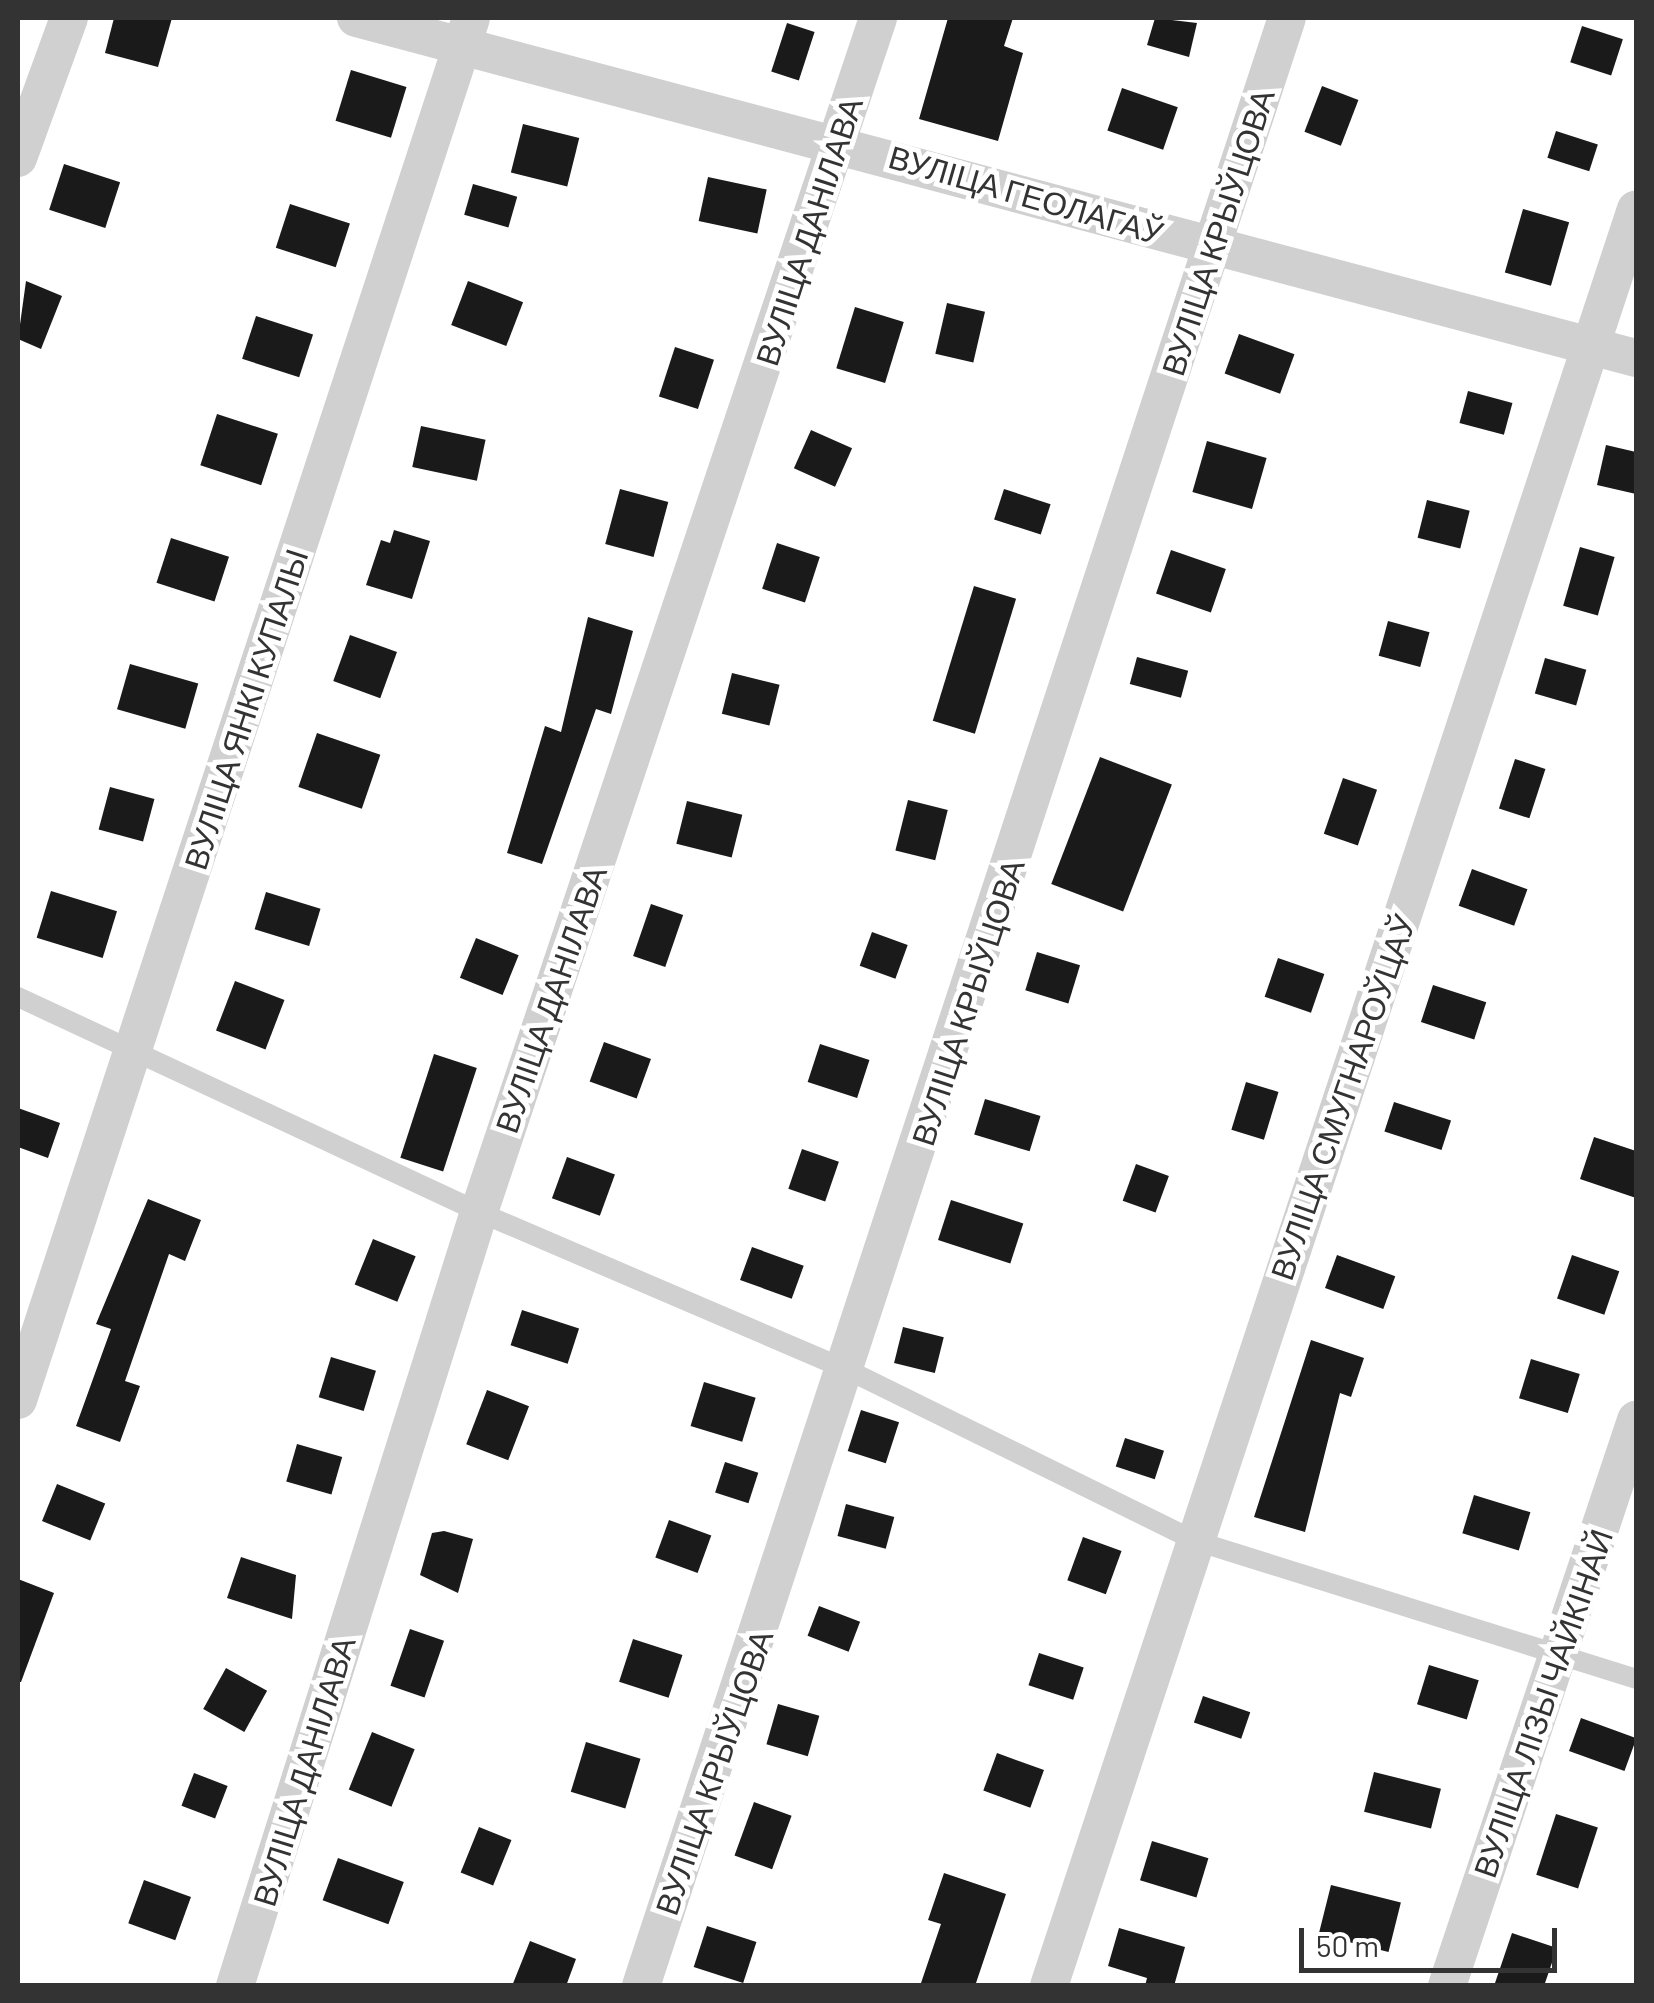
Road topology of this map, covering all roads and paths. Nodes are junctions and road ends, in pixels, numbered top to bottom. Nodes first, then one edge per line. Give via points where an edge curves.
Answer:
1 (69, 18) edge
2 (356, 18) edge
3 (878, 18) edge
4 (1287, 18) edge
5 (467, 29) edge
6 (839, 139) junction
7 (18, 158) edge
8 (1636, 209) edge
9 (1211, 249) junction
10 (1594, 345) junction
11 (1636, 358) edge
12 (18, 997) edge
13 (133, 1052) junction
14 (479, 1212) junction
15 (848, 1370) junction
16 (18, 1400) edge
17 (1636, 1420) edge
18 (1193, 1540) junction
19 (1558, 1657) junction
20 (1636, 1679) edge
21 (235, 1986) edge
22 (641, 1986) edge
23 (1048, 1986) edge
24 (1447, 1986) edge

1 - 7 street
2 - 5 street, ВУЛІЦА ГЕОЛАГАЎ
3 - 6 street, ВУЛІЦА ДАНІЛАВА
4 - 9 street, ВУЛІЦА КРЫЎЦОВА
5 - 6 street, ВУЛІЦА ГЕОЛАГАЎ
5 - 13 street, ВУЛІЦА ЯНКІ КУПАЛЫ
6 - 9 street, ВУЛІЦА ГЕОЛАГАЎ
6 - 14 street, ВУЛІЦА ДАНІЛАВА
8 - 10 street, ВУЛІЦА СМУГНАРОЎЦАЎ
9 - 10 street, ВУЛІЦА ГЕОЛАГАЎ
9 - 15 street, ВУЛІЦА КРЫЎЦОВА
10 - 11 street, ВУЛІЦА ГЕОЛАГАЎ
10 - 18 street, ВУЛІЦА СМУГНАРОЎЦАЎ
12 - 13 lane
13 - 14 lane
13 - 16 street, ВУЛІЦА ЯНКІ КУПАЛЫ
14 - 15 lane
14 - 21 street, ВУЛІЦА ДАНІЛАВА
15 - 18 lane
15 - 22 street, ВУЛІЦА КРЫЎЦОВА
17 - 19 street, ВУЛІЦА ЛІЗЫ ЧАЙКІНАЙ
18 - 19 lane
18 - 23 street, ВУЛІЦА СМУГНАРОЎЦАЎ
19 - 20 lane
19 - 24 street, ВУЛІЦА ЛІЗЫ ЧАЙКІНАЙ

